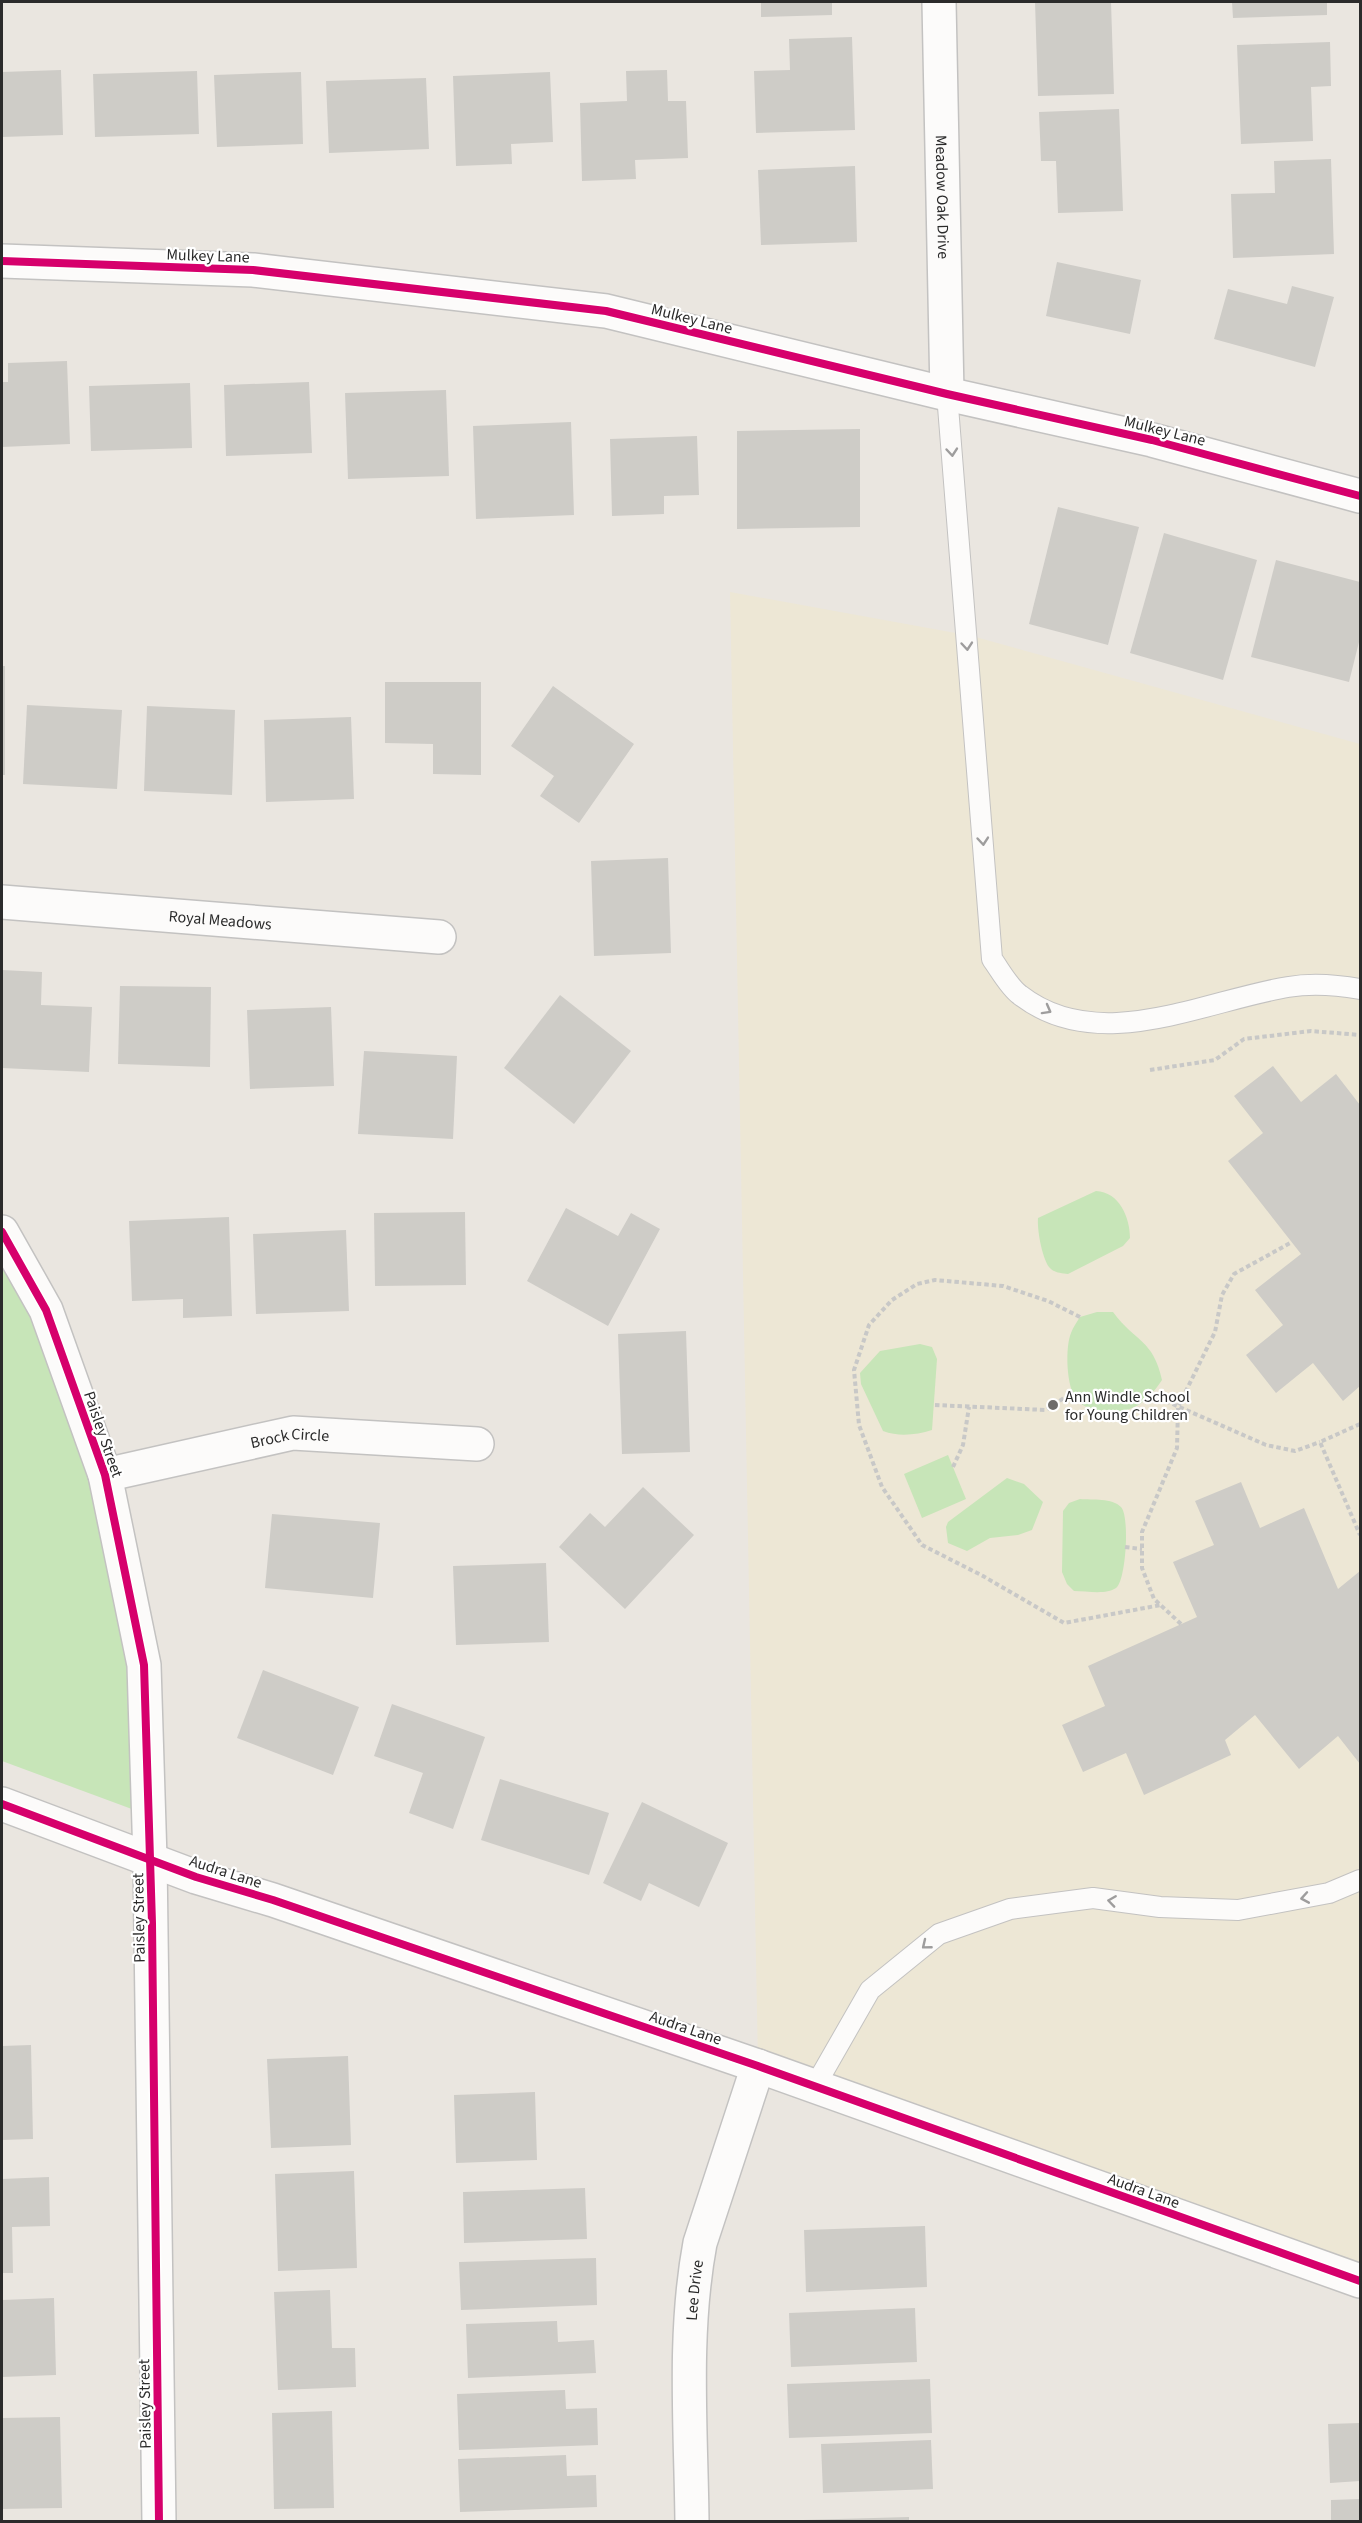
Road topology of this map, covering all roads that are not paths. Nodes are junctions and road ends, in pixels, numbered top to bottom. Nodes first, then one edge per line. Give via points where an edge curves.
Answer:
1 (939, 2) edge
2 (2, 261) edge
3 (947, 394) junction
4 (1360, 496) edge
5 (2, 902) edge
6 (438, 938) dead end
7 (1360, 988) edge
8 (2, 1232) edge
9 (477, 1444) dead end
10 (105, 1475) junction
11 (2, 1804) edge
12 (150, 1859) junction
13 (1360, 1880) edge
14 (759, 2066) junction
15 (815, 2086) junction
16 (1360, 2281) edge
17 (159, 2522) edge
18 (692, 2522) edge

1 - 3 street, Meadow Oak Drive
2 - 3 street, Mulkey Lane via 253,270 606,311
3 - 4 street, Mulkey Lane via 1152,440
3 -> 7 lane via 992,959 1018,995 1060,1017 1100,1024 1168,1016 1290,986
5 - 6 street, Royal Meadows
8 - 10 street, Paisley Street via 46,1310
9 - 10 street, Brock Circle via 293,1433
10 - 12 street, Paisley Street via 144,1665
11 - 12 street, Audra Lane
12 - 14 street, Audra Lane
12 - 17 street, Paisley Street
13 -> 15 lane via 1329,1893 1238,1910 1160,1907 1093,1898 1010,1909 939,1934 870,1990
14 - 15 street, Audra Lane
14 - 18 street, Lee Drive via 695,2268 690,2341
15 - 16 street, Audra Lane

